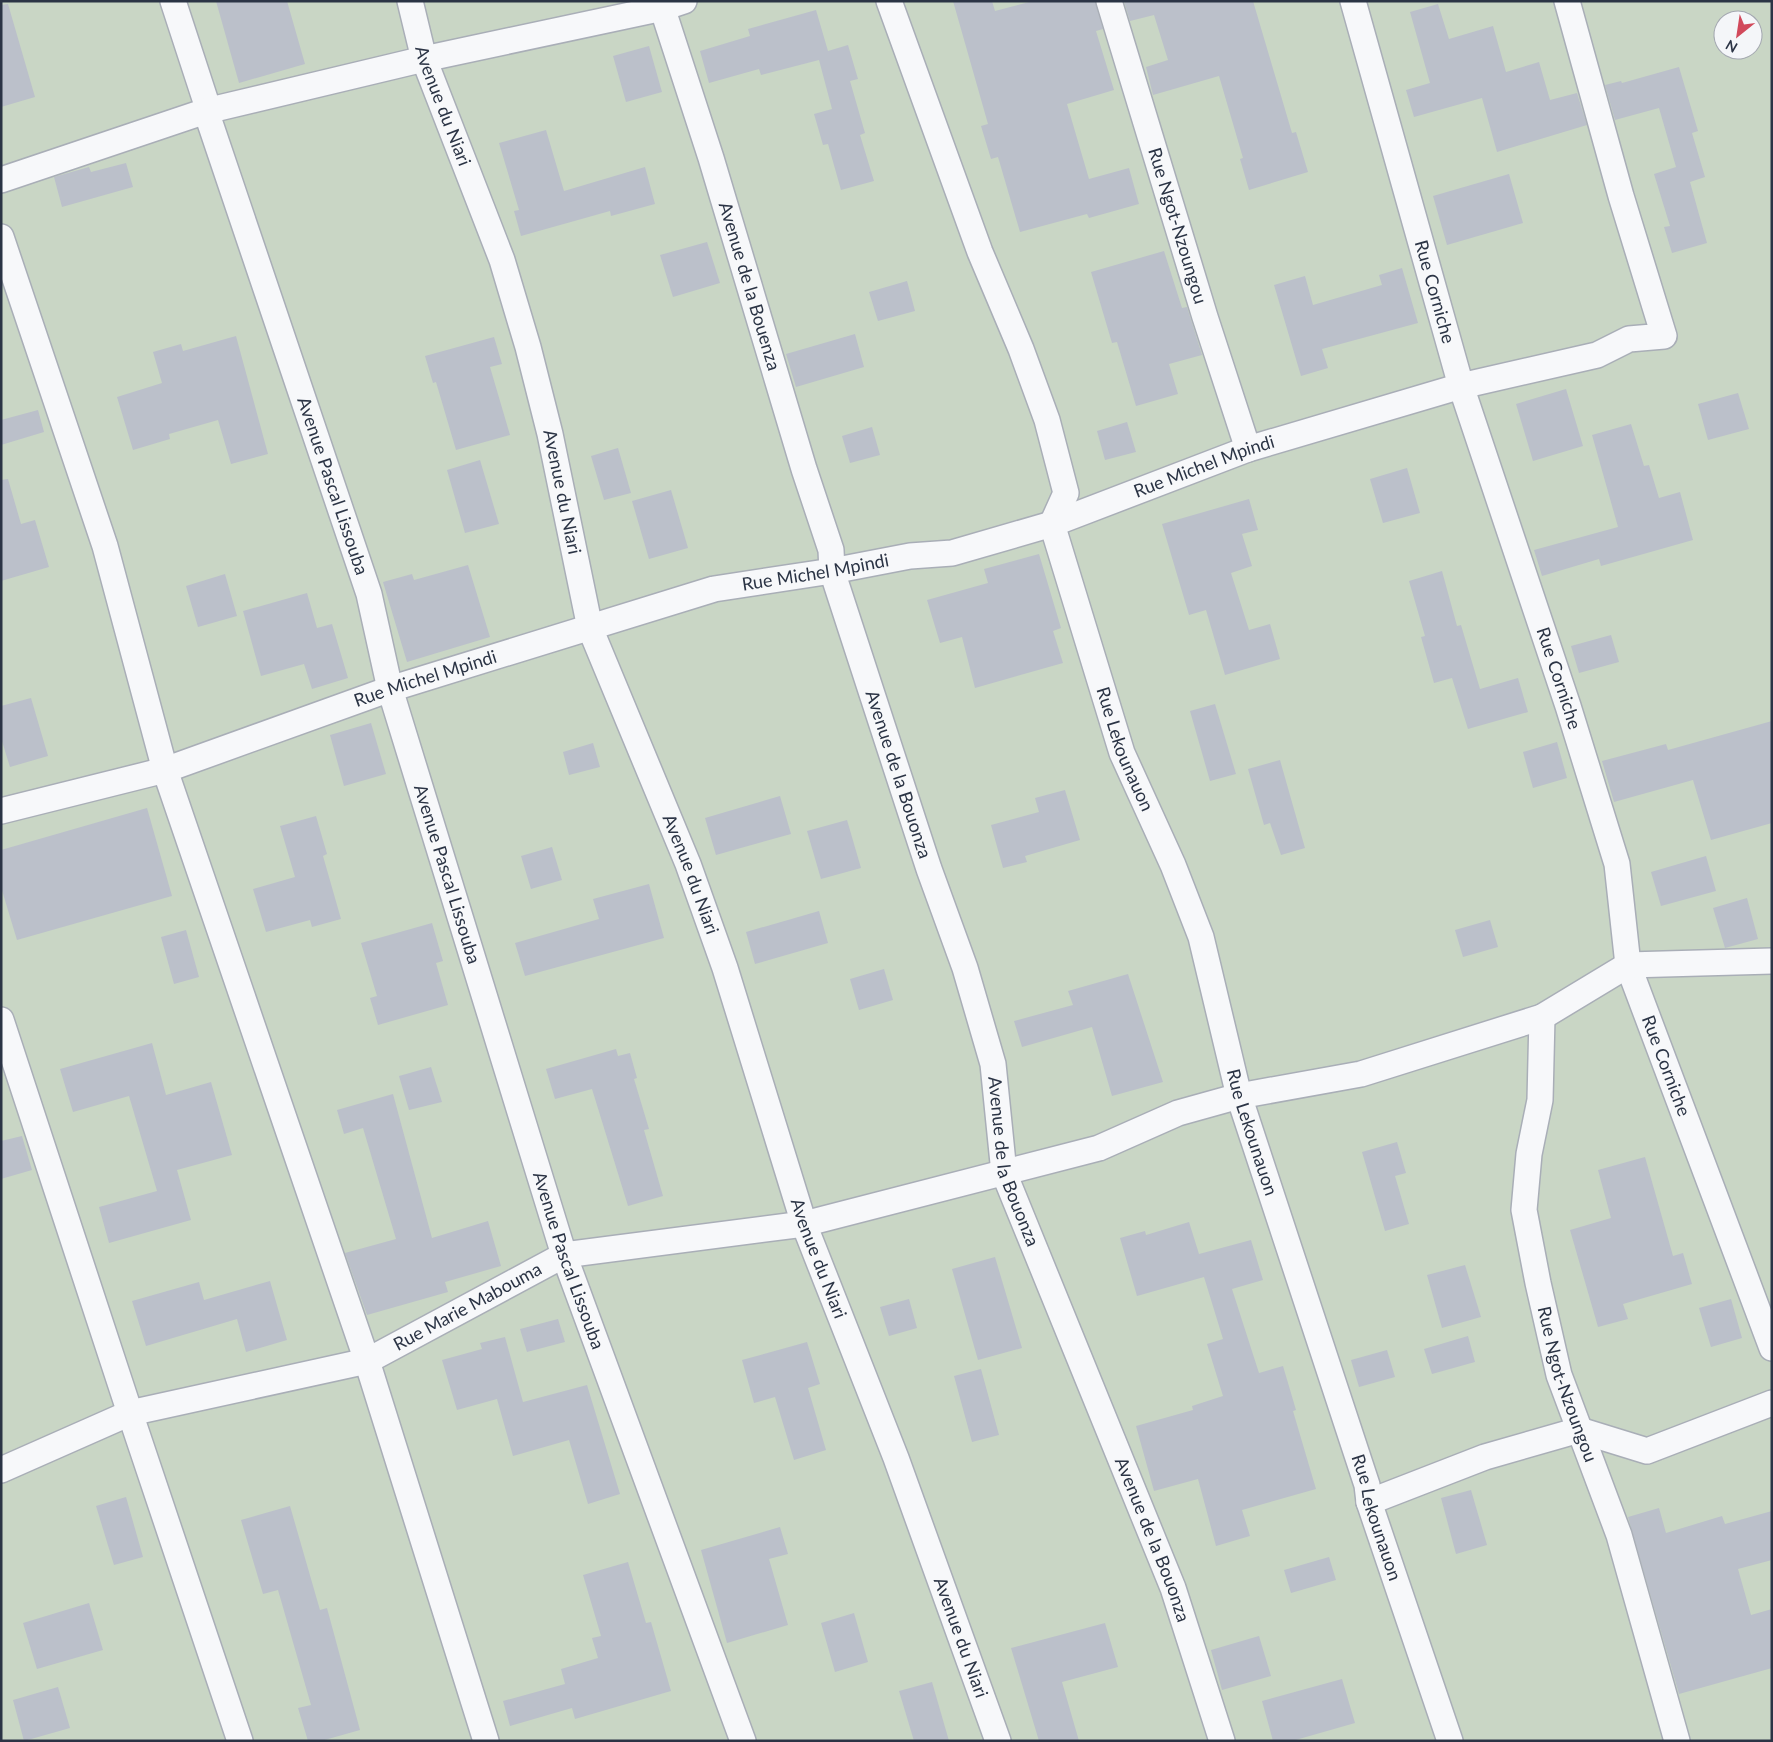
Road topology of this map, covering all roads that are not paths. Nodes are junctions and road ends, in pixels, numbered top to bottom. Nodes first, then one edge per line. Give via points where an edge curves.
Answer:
1 (173, 1) edge
2 (410, 1) edge
3 (889, 1) edge
4 (1109, 1) edge
5 (1353, 1) edge
6 (1567, 1) edge
7 (669, 4) edge
8 (424, 59) junction
9 (206, 111) junction
10 (1, 180) edge
11 (1, 237) edge
12 (1461, 386) junction
13 (1248, 449) junction
14 (1052, 524) junction
15 (832, 571) junction
16 (590, 628) junction
17 (390, 689) junction
18 (165, 770) junction
19 (1, 811) edge
20 (1772, 961) edge
21 (1628, 965) junction
22 (1542, 1017) junction
23 (1, 1020) edge
24 (1239, 1096) junction
25 (1004, 1173) junction
26 (804, 1224) junction
27 (564, 1255) junction
28 (1772, 1348) edge
29 (367, 1362) junction
30 (1772, 1403) edge
31 (130, 1413) junction
32 (1579, 1430) junction
33 (1, 1470) edge
34 (1369, 1502) junction
35 (240, 1741) edge
36 (486, 1741) edge
37 (743, 1741) edge
38 (998, 1741) edge
39 (1222, 1741) edge
40 (1450, 1741) edge
41 (1677, 1741) edge

1 - 9 street, Avenue Pascal Lissouba via 206,102
2 - 8 street, Avenue du Niari
3 - 14 street via 980,252 1047,420 1066,493
4 - 13 street, Rue Ngot-Nzoungou
5 - 12 street, Rue Corniche
6 - 12 street, Rue Michel Mpindi via 1664,336 1629,339 1597,355
7 - 8 street
7 - 15 street, Avenue de la Bouenza via 711,158 831,550
8 - 9 street
8 - 16 street, Avenue du Niari via 502,260 528,347 550,434
9 - 10 street
9 - 17 street, Avenue Pascal Lissouba via 369,594
11 - 18 street via 105,546
12 - 13 street, Rue Michel Mpindi
12 - 21 street, Rue Corniche via 1617,864
13 - 14 street, Rue Michel Mpindi
14 - 15 street, Rue Michel Mpindi via 952,554 910,556
14 - 24 street, Rue Lekounauon via 1122,753 1201,937
15 - 16 street, Rue Michel Mpindi via 714,589
15 - 25 street, Avenue de la Bouonza via 929,869 965,968 993,1064
16 - 17 street, Rue Michel Mpindi
16 - 26 street, Avenue du Niari via 688,864 716,942
17 - 18 street, Rue Michel Mpindi
17 - 27 street, Avenue Pascal Lissouba
18 - 19 street, Rue Michel Mpindi
18 - 29 street
20 - 21 street
21 - 22 street, Rue Marie Mabouma
21 - 28 street, Rue Corniche
22 - 24 street, Rue Marie Mabouma via 1361,1074
22 - 32 street, Rue Ngot-Nzoungou via 1540,1100 1529,1154 1524,1210 1559,1375
23 - 31 street
24 - 25 street, Rue Marie Mabouma via 1178,1113 1100,1148
24 - 34 street, Rue Lekounauon via 1367,1484
25 - 26 street, Rue Marie Mabouma
25 - 39 street, Avenue de la Bouonza via 1173,1588
26 - 27 street, Rue Marie Mabouma
26 - 38 street, Avenue du Niari via 896,1458
27 - 29 street, Rue Marie Mabouma
27 - 37 street, Avenue Pascal Lissouba
29 - 31 street, Rue Marie Mabouma
29 - 36 street
30 - 32 street via 1646,1452
31 - 33 street, Rue Marie Mabouma
31 - 35 street
32 - 34 street via 1485,1456
32 - 41 street, Rue Ngot-Nzoungou via 1619,1535
34 - 40 street, Rue Lekounauon

